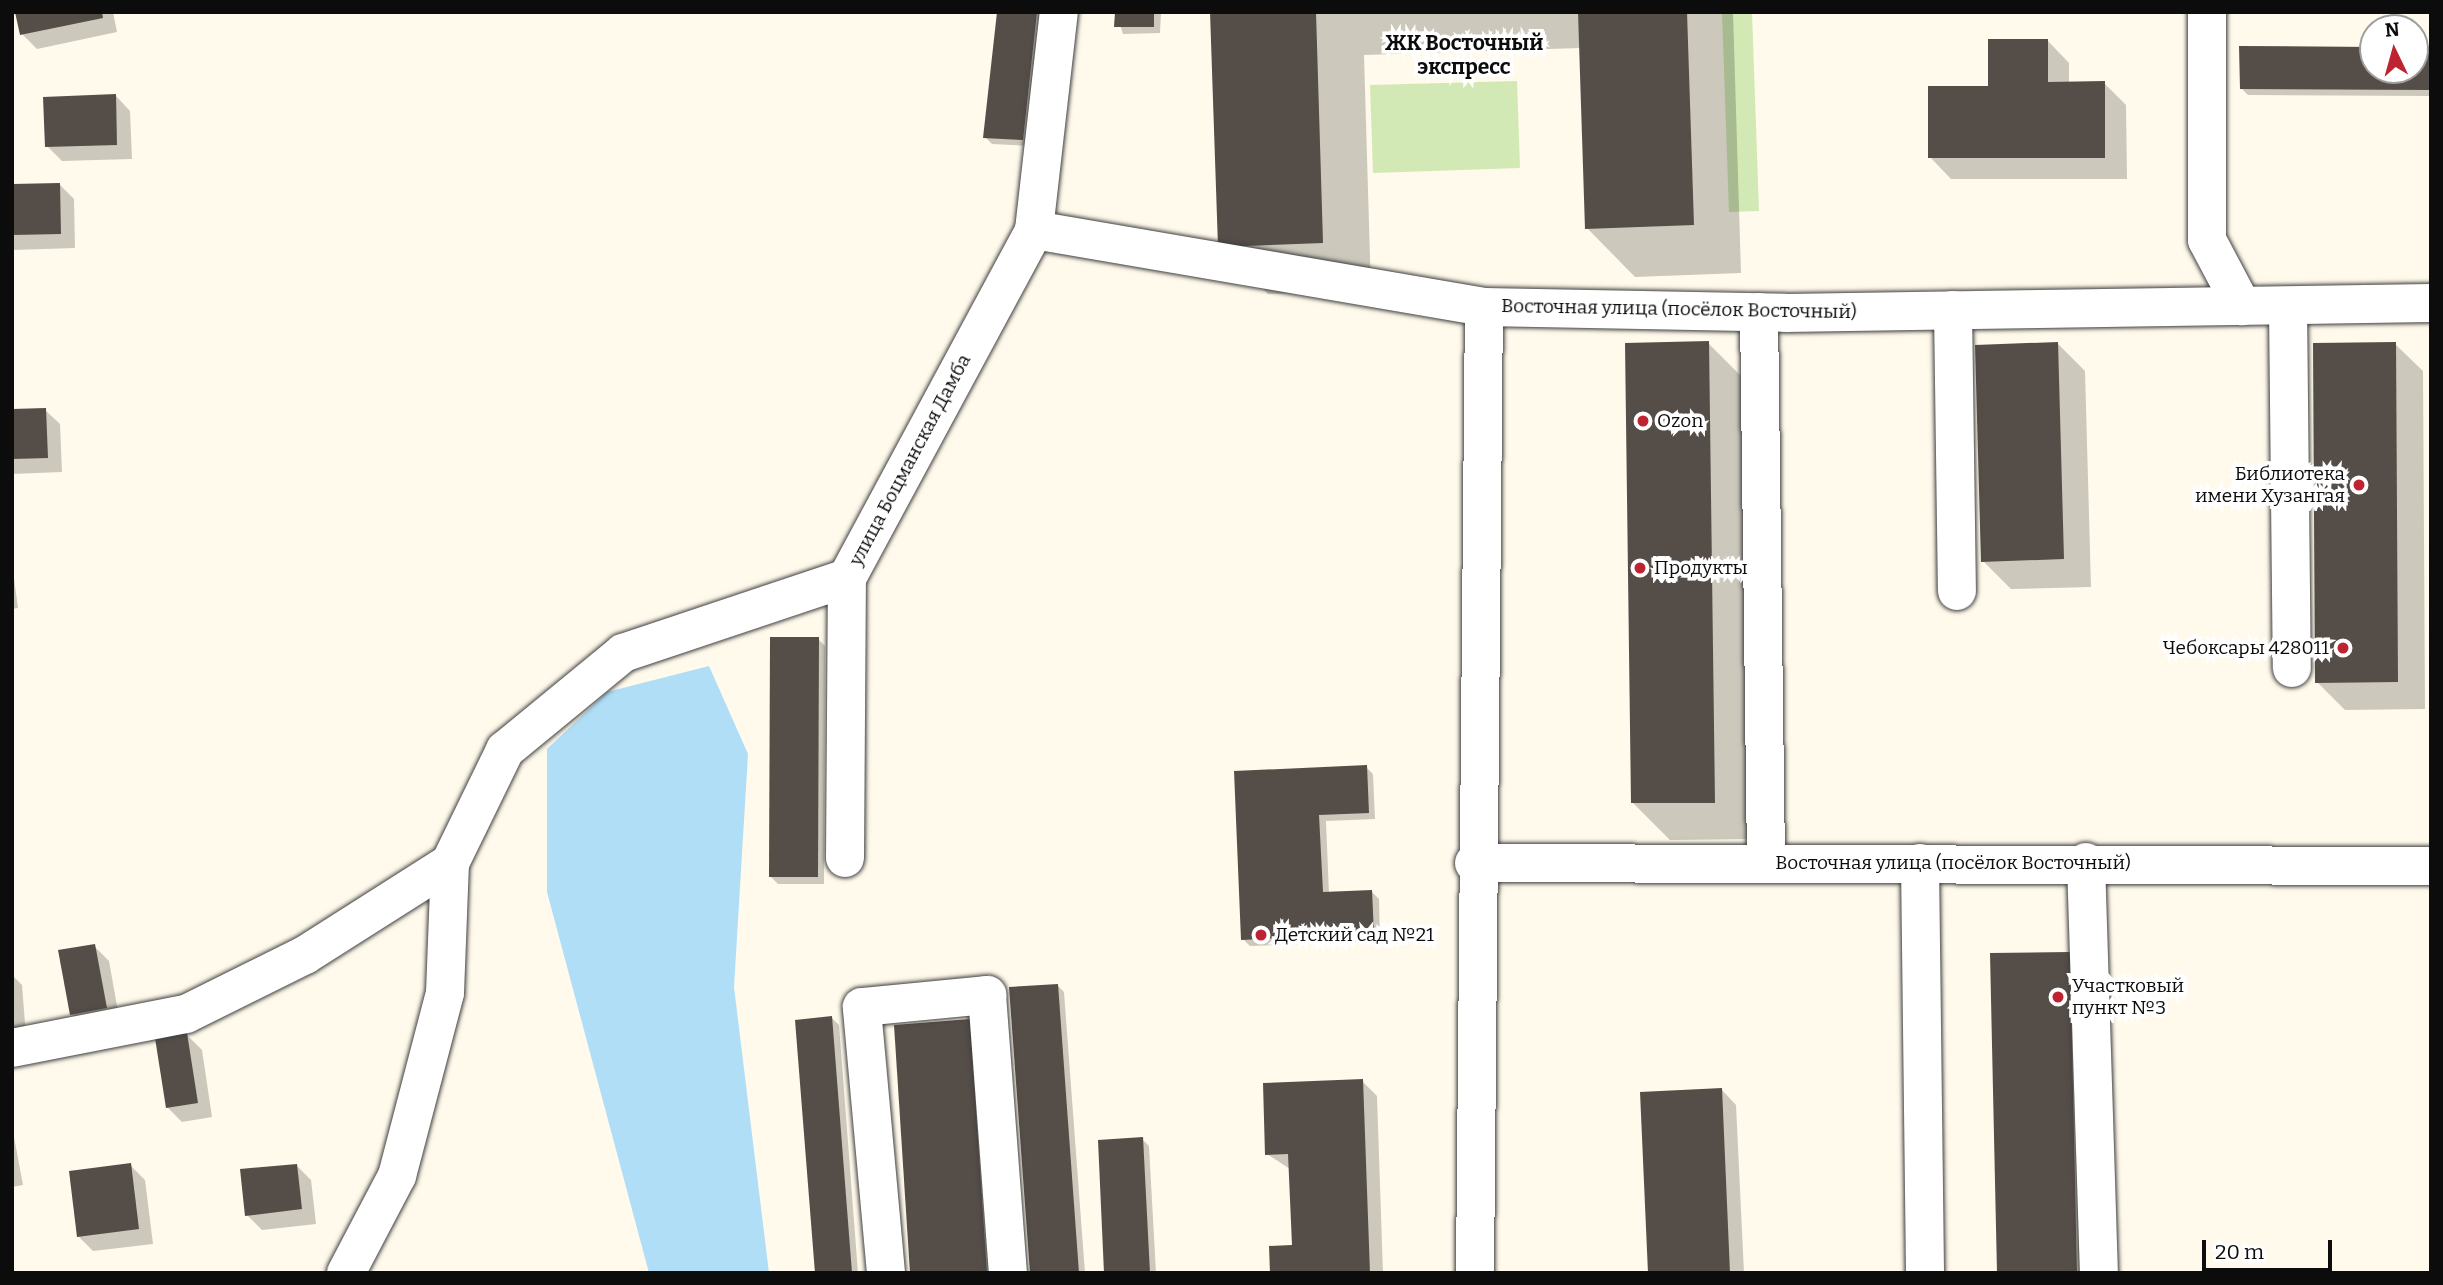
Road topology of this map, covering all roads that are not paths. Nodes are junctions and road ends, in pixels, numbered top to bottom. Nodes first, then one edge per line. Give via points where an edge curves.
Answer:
1 (1059, 12) edge
2 (2207, 12) edge
3 (1034, 230) junction
4 (2431, 303) edge
5 (2242, 306) junction
6 (2288, 306) junction
7 (1484, 307) junction
8 (1953, 310) junction
9 (1759, 312) junction
10 (847, 578) junction
11 (1957, 591) dead end
12 (2292, 668) dead end
13 (845, 858) dead end
14 (2086, 862) junction
15 (450, 863) junction
16 (1475, 863) junction
17 (1766, 863) junction
18 (1920, 863) junction
19 (2431, 866) edge
20 (12, 1048) edge
21 (346, 1273) edge
22 (886, 1273) edge
23 (1008, 1273) edge
24 (1475, 1273) edge
25 (1925, 1273) edge
26 (2099, 1273) edge

1 - 3 street, улица Боцманская Дамба
2 - 5 street via 2207,240
3 - 7 street
3 - 10 street, улица Боцманская Дамба
4 - 6 street, Восточная улица (посёлок Восточный)
5 - 6 street, Восточная улица (посёлок Восточный)
5 - 8 street, Восточная улица (посёлок Восточный)
6 - 12 street
7 - 9 street, Восточная улица (посёлок Восточный)
7 - 16 street, Восточная улица (посёлок Восточный)
8 - 9 street, Восточная улица (посёлок Восточный)
8 - 11 street
9 - 17 street
10 - 13 street
10 - 15 street, улица Боцманская Дамба via 623,653 505,750
14 - 18 street, Восточная улица (посёлок Восточный)
14 - 19 street, Восточная улица (посёлок Восточный)
14 - 26 street
15 - 20 street via 305,955 186,1014
15 - 21 street via 445,993 397,1176
16 - 17 street, Восточная улица (посёлок Восточный)
16 - 24 street, Восточная улица (посёлок Восточный)
17 - 18 street, Восточная улица (посёлок Восточный)
18 - 25 street
22 - 23 street via 862,1006 988,995

